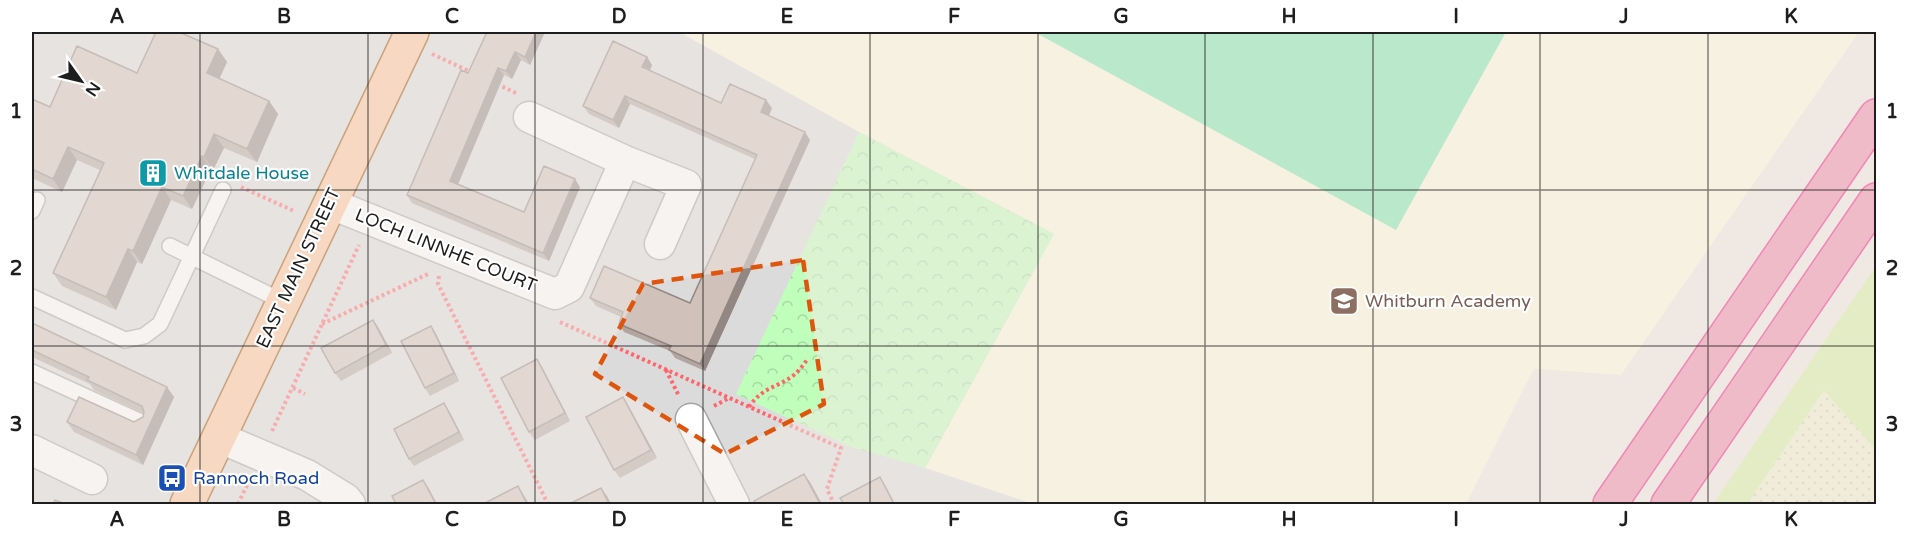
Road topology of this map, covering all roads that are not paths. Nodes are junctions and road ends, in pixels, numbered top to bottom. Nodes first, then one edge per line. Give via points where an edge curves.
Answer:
1 (409, 37) edge
2 (1876, 116) edge
3 (529, 117) road end
4 (625, 161) junction
5 (230, 188) road end
6 (1876, 200) edge
7 (324, 213) junction
8 (660, 244) dead end
9 (170, 246) dead end
10 (192, 257) junction
11 (32, 297) edge
12 (282, 301) junction
13 (32, 372) edge
14 (691, 419) dead end
15 (141, 422) edge
16 (218, 437) junction
17 (32, 450) edge
18 (92, 479) dead end
19 (187, 504) edge
20 (350, 504) edge
21 (734, 504) edge
22 (1610, 504) edge
23 (1668, 504) edge

1 - 7 main road, EAST MAIN STREET
2 - 22 highway
3 - 4 street
4 - 7 street, LOCH LINNHE COURT via 569,287 555,294 371,220
4 - 8 street via 686,185
5 - 10 lane
6 - 23 highway
7 - 12 main road, EAST MAIN STREET
9 - 10 lane
10 - 11 lane via 160,324 144,336 125,340
10 - 12 lane
12 - 16 main road, EAST MAIN STREET
13 - 15 lane
14 - 21 street
16 - 19 main road, EAST MAIN STREET
16 - 20 street via 307,475
17 - 18 street

